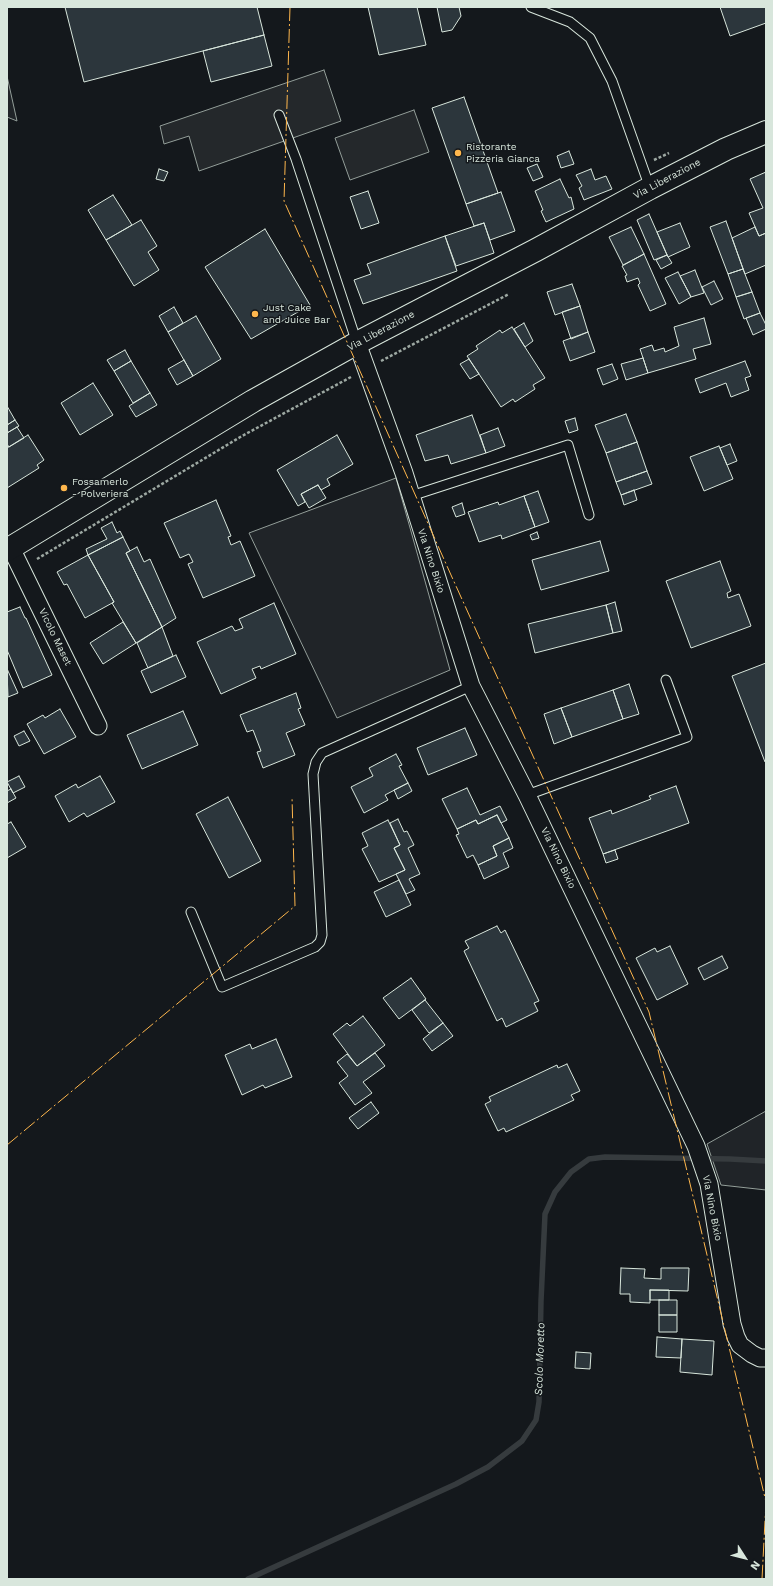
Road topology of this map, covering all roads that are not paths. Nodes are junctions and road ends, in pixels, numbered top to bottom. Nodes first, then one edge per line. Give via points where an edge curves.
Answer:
1 (531, 7) edge
2 (279, 115) dead end
3 (766, 132) edge
4 (650, 188) junction
5 (357, 343) junction
6 (411, 496) junction
7 (589, 515) dead end
8 (8, 546) edge
9 (666, 680) dead end
10 (471, 686) junction
11 (98, 726) dead end
12 (528, 794) junction
13 (191, 912) dead end
14 (766, 1358) edge

1 - 4 lane via 570,22 590,38 612,81
2 - 5 lane via 296,158
3 - 4 main road, Via Liberazione via 726,149
4 - 5 main road, Via Liberazione
5 - 6 street, Via Nino Bixio
5 - 8 main road, Via Liberazione via 253,401
6 - 7 lane via 568,445
6 - 10 street, Via Nino Bixio
8 - 11 street, Vicolo Maset
9 - 12 lane via 687,737
10 - 12 street, Via Nino Bixio
10 - 13 lane via 322,754 316,762 313,774 322,935 315,947 222,987
12 - 14 street, Via Nino Bixio via 696,1146 709,1184 736,1337 740,1345 752,1354

